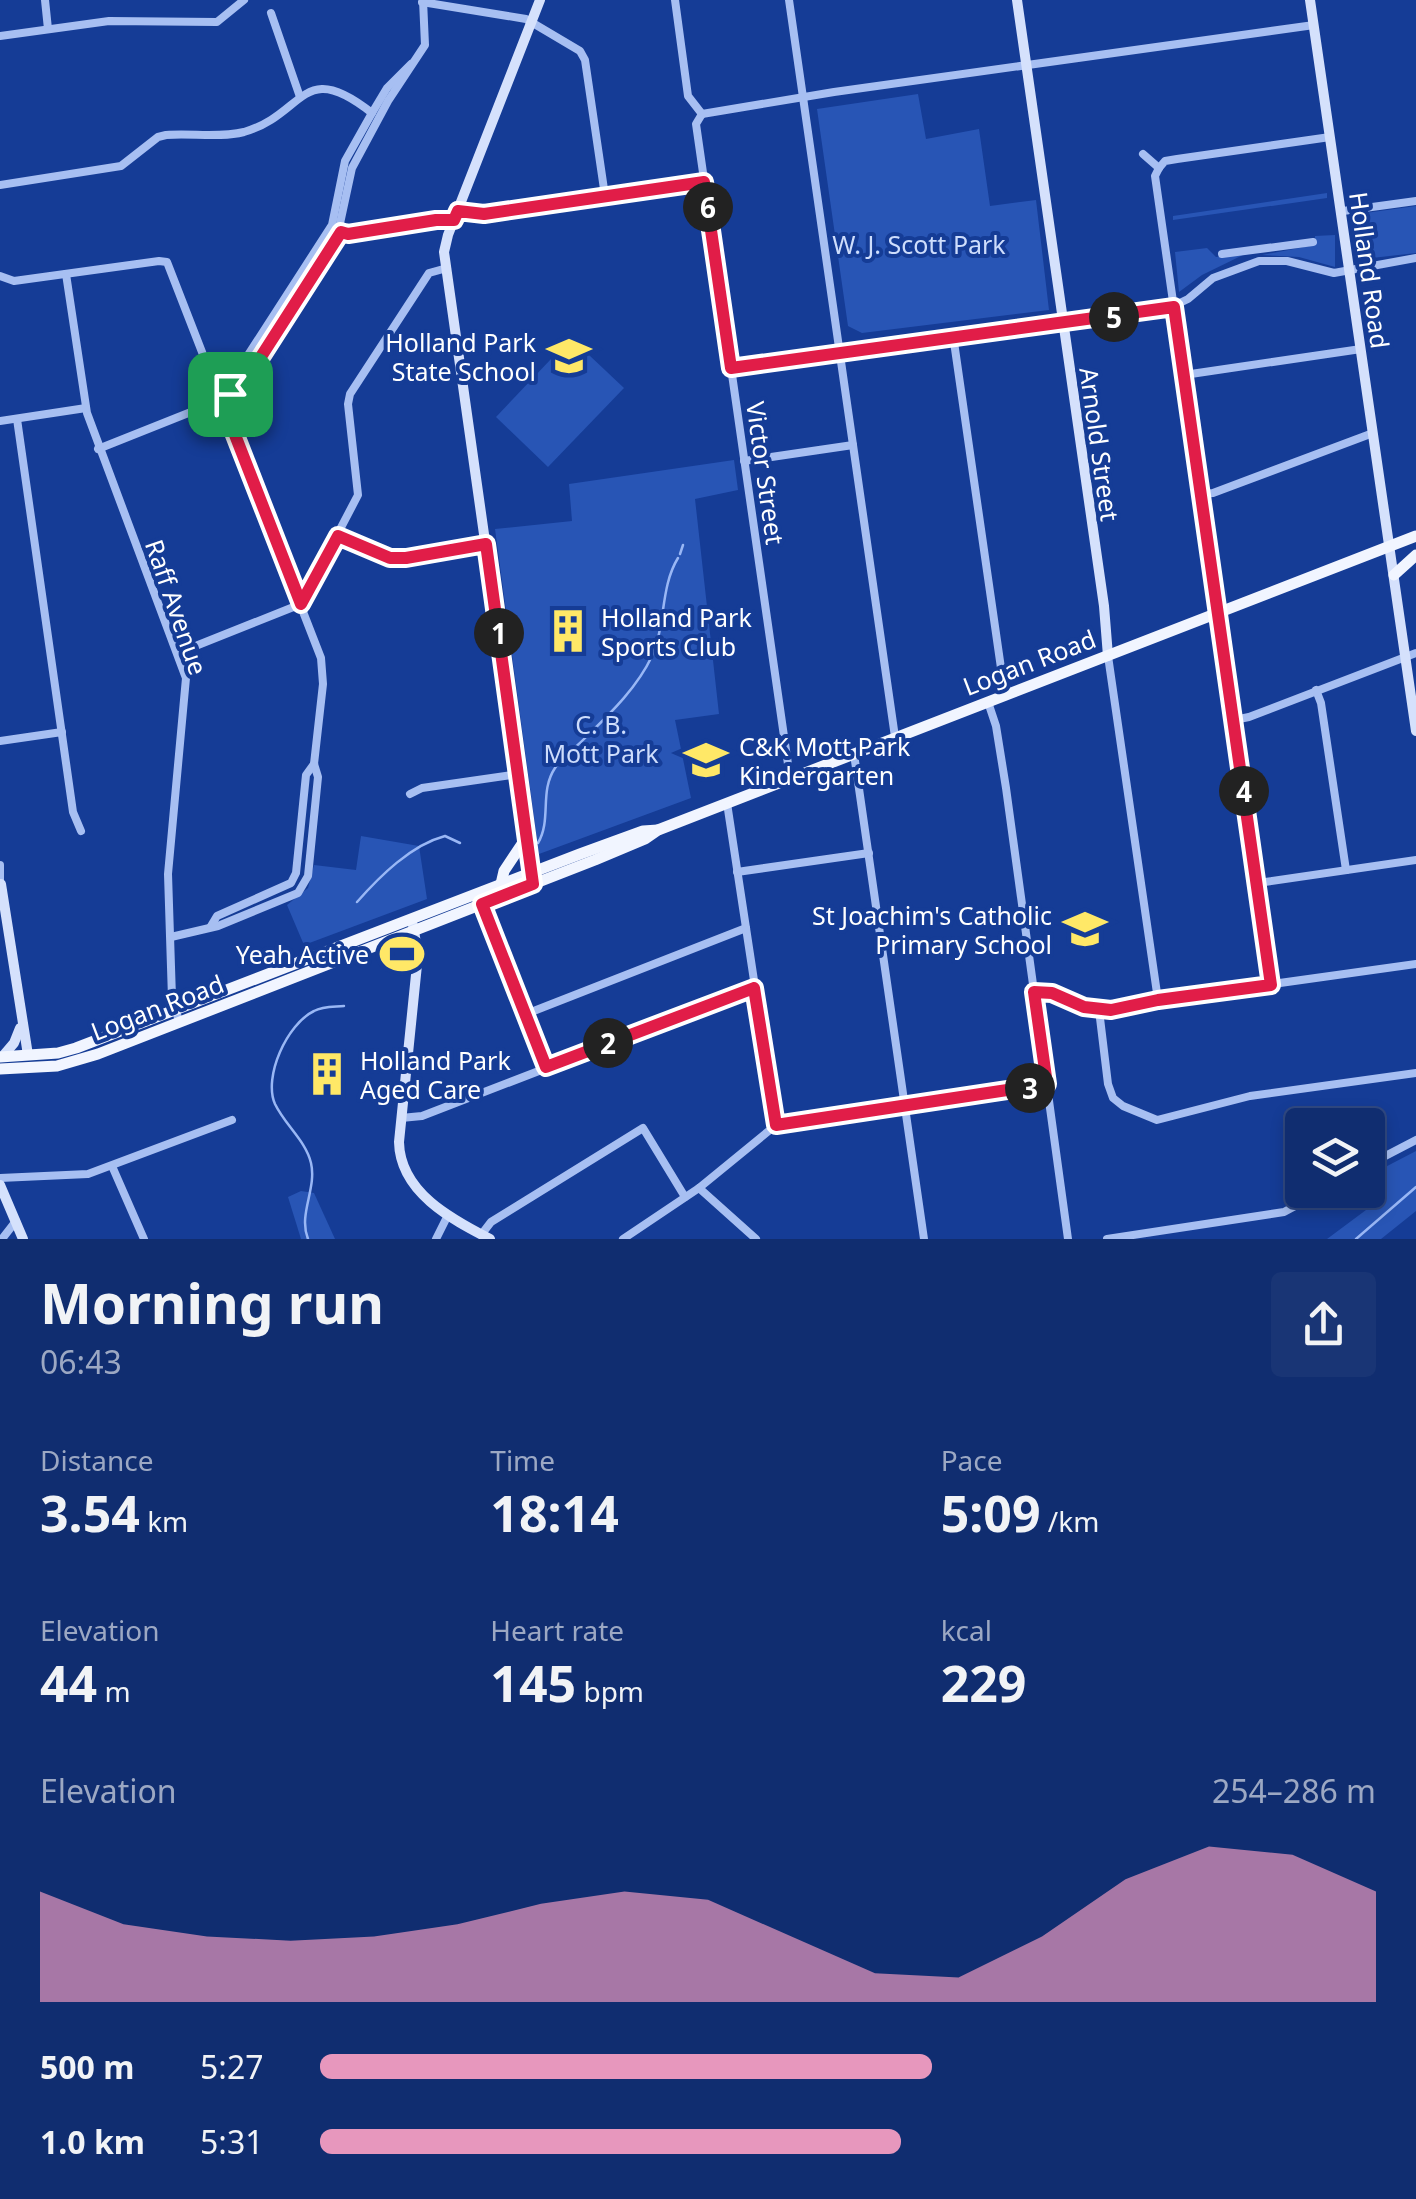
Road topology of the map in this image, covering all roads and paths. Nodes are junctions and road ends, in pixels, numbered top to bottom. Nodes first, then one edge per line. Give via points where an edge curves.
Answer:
1 (45, 0) edge
2 (244, 0) edge
3 (540, 0) edge
4 (674, 0) edge
5 (789, 0) edge
6 (1017, 0) edge
7 (1310, 0) edge
8 (421, 1) edge
9 (271, 13) dead end
10 (532, 22) junction
11 (1314, 25) junction
12 (48, 29) junction
13 (0, 36) edge
14 (411, 64) junction
15 (1026, 66) junction
16 (300, 97) junction
17 (803, 98) junction
18 (372, 114) junction
19 (702, 114) junction
20 (1330, 137) junction
21 (1143, 154) dead end
22 (1158, 168) junction
23 (704, 182) junction
24 (0, 184) edge
25 (605, 196) junction
26 (1416, 200) edge
27 (1343, 211) junction
28 (456, 216) junction
29 (341, 232) junction
30 (1313, 242) dead end
31 (1254, 250) junction
32 (1222, 254) dead end
33 (1416, 258) edge
34 (1256, 262) junction
35 (446, 268) junction
36 (1352, 270) junction
37 (66, 274) junction
38 (0, 276) edge
39 (1174, 307) junction
40 (1064, 323) junction
41 (953, 336) junction
42 (1361, 349) junction
43 (839, 350) junction
44 (731, 368) junction
45 (1184, 375) junction
46 (225, 396) junction
47 (86, 408) junction
48 (17, 419) junction
49 (0, 421) edge
50 (1374, 433) junction
51 (853, 446) junction
52 (98, 448) junction
53 (744, 462) junction
54 (1201, 494) junction
55 (338, 536) junction
56 (1416, 536) edge
57 (486, 544) junction
58 (1390, 546) junction
59 (1416, 555) edge
60 (1394, 575) junction
61 (301, 604) junction
62 (1218, 613) junction
63 (178, 653) junction
64 (1410, 654) edge
65 (1108, 656) junction
66 (1316, 690) junction
67 (1008, 694) junction
68 (988, 702) junction
69 (1234, 720) junction
70 (1416, 731) edge
71 (62, 732) junction
72 (895, 737) junction
73 (0, 741) edge
74 (854, 753) junction
75 (518, 774) junction
76 (790, 778) junction
77 (410, 794) dead end
78 (727, 803) junction
79 (82, 831) dead end
80 (526, 838) junction
81 (869, 852) junction
82 (1416, 860) edge
83 (0, 865) edge
84 (1346, 870) junction
85 (737, 872) junction
86 (532, 878) junction
87 (1258, 883) junction
88 (0, 884) edge
89 (501, 884) junction
90 (482, 904) junction
91 (413, 924) junction
92 (746, 928) junction
93 (170, 938) junction
94 (1416, 964) edge
95 (1271, 985) junction
96 (754, 988) junction
97 (1034, 992) junction
98 (1158, 1000) junction
99 (1099, 1010) junction
100 (526, 1014) junction
101 (177, 1016) junction
102 (21, 1022) junction
103 (28, 1055) junction
104 (0, 1061) edge
105 (65, 1065) junction
106 (546, 1067) junction
107 (1416, 1073) edge
108 (1047, 1084) junction
109 (906, 1108) junction
110 (402, 1118) junction
111 (232, 1120) dead end
112 (776, 1125) junction
113 (1416, 1140) edge
114 (1385, 1157) edge
115 (112, 1166) junction
116 (0, 1182) edge
117 (700, 1188) junction
118 (685, 1198) junction
119 (1291, 1208) edge
120 (447, 1217) junction
121 (16, 1221) junction
122 (486, 1237) edge
123 (2, 1239) edge
124 (23, 1239) edge
125 (144, 1239) edge
126 (436, 1239) edge
127 (624, 1239) edge
128 (756, 1239) edge
129 (924, 1239) edge
130 (1068, 1239) edge
131 (1107, 1239) edge

1 - 12 street
2 - 12 street via 217,22 110,21
3 - 10 street
4 - 19 street, Victor Street via 688,96
5 - 17 street
6 - 15 street, Arnold Street
7 - 11 street, Holland Road
8 - 10 street
8 - 14 street via 426,44
9 - 16 street
10 - 25 street via 586,60
10 - 28 street
11 - 15 street
11 - 20 street, Holland Road
12 - 13 street
14 - 18 street
14 - 29 street via 352,168
15 - 17 street
15 - 40 street, Arnold Street
16 - 18 street via 336,89
16 - 24 street via 245,131 166,135 121,166
17 - 19 street
17 - 43 street
18 - 46 street via 345,161 332,224
19 - 23 street, Victor Street via 696,124
20 - 22 street via 1176,159
20 - 27 street, Holland Road
21 - 22 street
22 - 39 street
23 - 25 street
23 - 44 street, Victor Street
25 - 28 street
26 - 27 street
27 - 36 street, Holland Road
28 - 29 street
28 - 35 street via 445,243
29 - 46 street via 246,380
30 - 31 street
31 - 32 street
31 - 34 street
33 - 36 street
34 - 36 street
34 - 39 street via 1213,278
35 - 55 street via 428,272 350,394 358,494
35 - 57 street
36 - 42 street, Holland Road
37 - 38 street via 14,281
37 - 46 street via 167,262
37 - 47 street, Raff Avenue
39 - 40 street
39 - 45 street
40 - 41 street
40 - 65 street, Arnold Street
41 - 43 street
41 - 67 street
42 - 45 street
42 - 50 street, Holland Road
43 - 44 street
43 - 51 street
44 - 53 street, Victor Street
45 - 54 street
46 - 52 street
46 - 61 street
47 - 48 street
47 - 52 street, Raff Avenue
48 - 49 street
48 - 71 street
50 - 54 street
50 - 58 street, Holland Road
51 - 53 street
51 - 72 street
52 - 63 street, Raff Avenue
53 - 76 street, Victor Street
54 - 62 street
55 - 57 street via 390,558
55 - 61 street
56 - 58 main road, Logan Road
57 - 75 street
58 - 60 street, Holland Road
58 - 62 main road, Logan Road
59 - 60 main road
60 - 64 street, Holland Road
61 - 63 street
61 - 93 street via 323,669 308,876 290,897
62 - 65 main road, Logan Road
62 - 69 street
63 - 93 street, Raff Avenue via 186,695 168,874
64 - 66 street
64 - 70 street, Holland Road
65 - 67 main road, Logan Road
65 - 98 street
66 - 69 street
66 - 84 street
67 - 68 main road, Logan Road
68 - 72 main road, Logan Road
68 - 97 street
69 - 87 street
71 - 73 street
71 - 79 street
72 - 74 main road, Logan Road
74 - 76 main road, Logan Road
74 - 81 street
75 - 77 street
75 - 80 street
76 - 78 main road, Logan Road
78 - 85 street
78 - 86 main road, Logan Road
80 - 86 street
80 - 89 main road
81 - 85 street
81 - 109 street
82 - 84 street
83 - 88 street
84 - 87 street
85 - 92 street
86 - 89 main road, Logan Road
86 - 90 main road, Logan Road
87 - 95 street
88 - 102 street
89 - 91 main road, Logan Road
90 - 91 main road, Logan Road
90 - 100 street
91 - 101 main road, Logan Road
91 - 110 street via 418,955
92 - 96 street
92 - 100 street
93 - 101 street, Raff Avenue
94 - 95 street
95 - 98 street
96 - 106 street
96 - 112 street
97 - 99 street
97 - 108 street
98 - 99 street
99 - 107 street via 1113,1098 1147,1118
100 - 106 street
101 - 103 main road, Logan Road via 67,1051
101 - 105 main road, Logan Road
102 - 103 street
102 - 104 street
103 - 104 main road, Logan Road
103 - 105 main road
104 - 105 main road, Logan Road
106 - 110 street
108 - 109 street
108 - 130 street
109 - 112 street
109 - 129 street
110 - 120 street via 403,1165
111 - 115 street
112 - 117 street
113 - 114 street
115 - 116 street via 85,1175
115 - 125 street
116 - 121 street
117 - 118 street
117 - 128 street
118 - 122 street via 643,1128 492,1222
118 - 127 street
119 - 131 street
120 - 122 street
120 - 126 street
121 - 123 street
121 - 124 street

